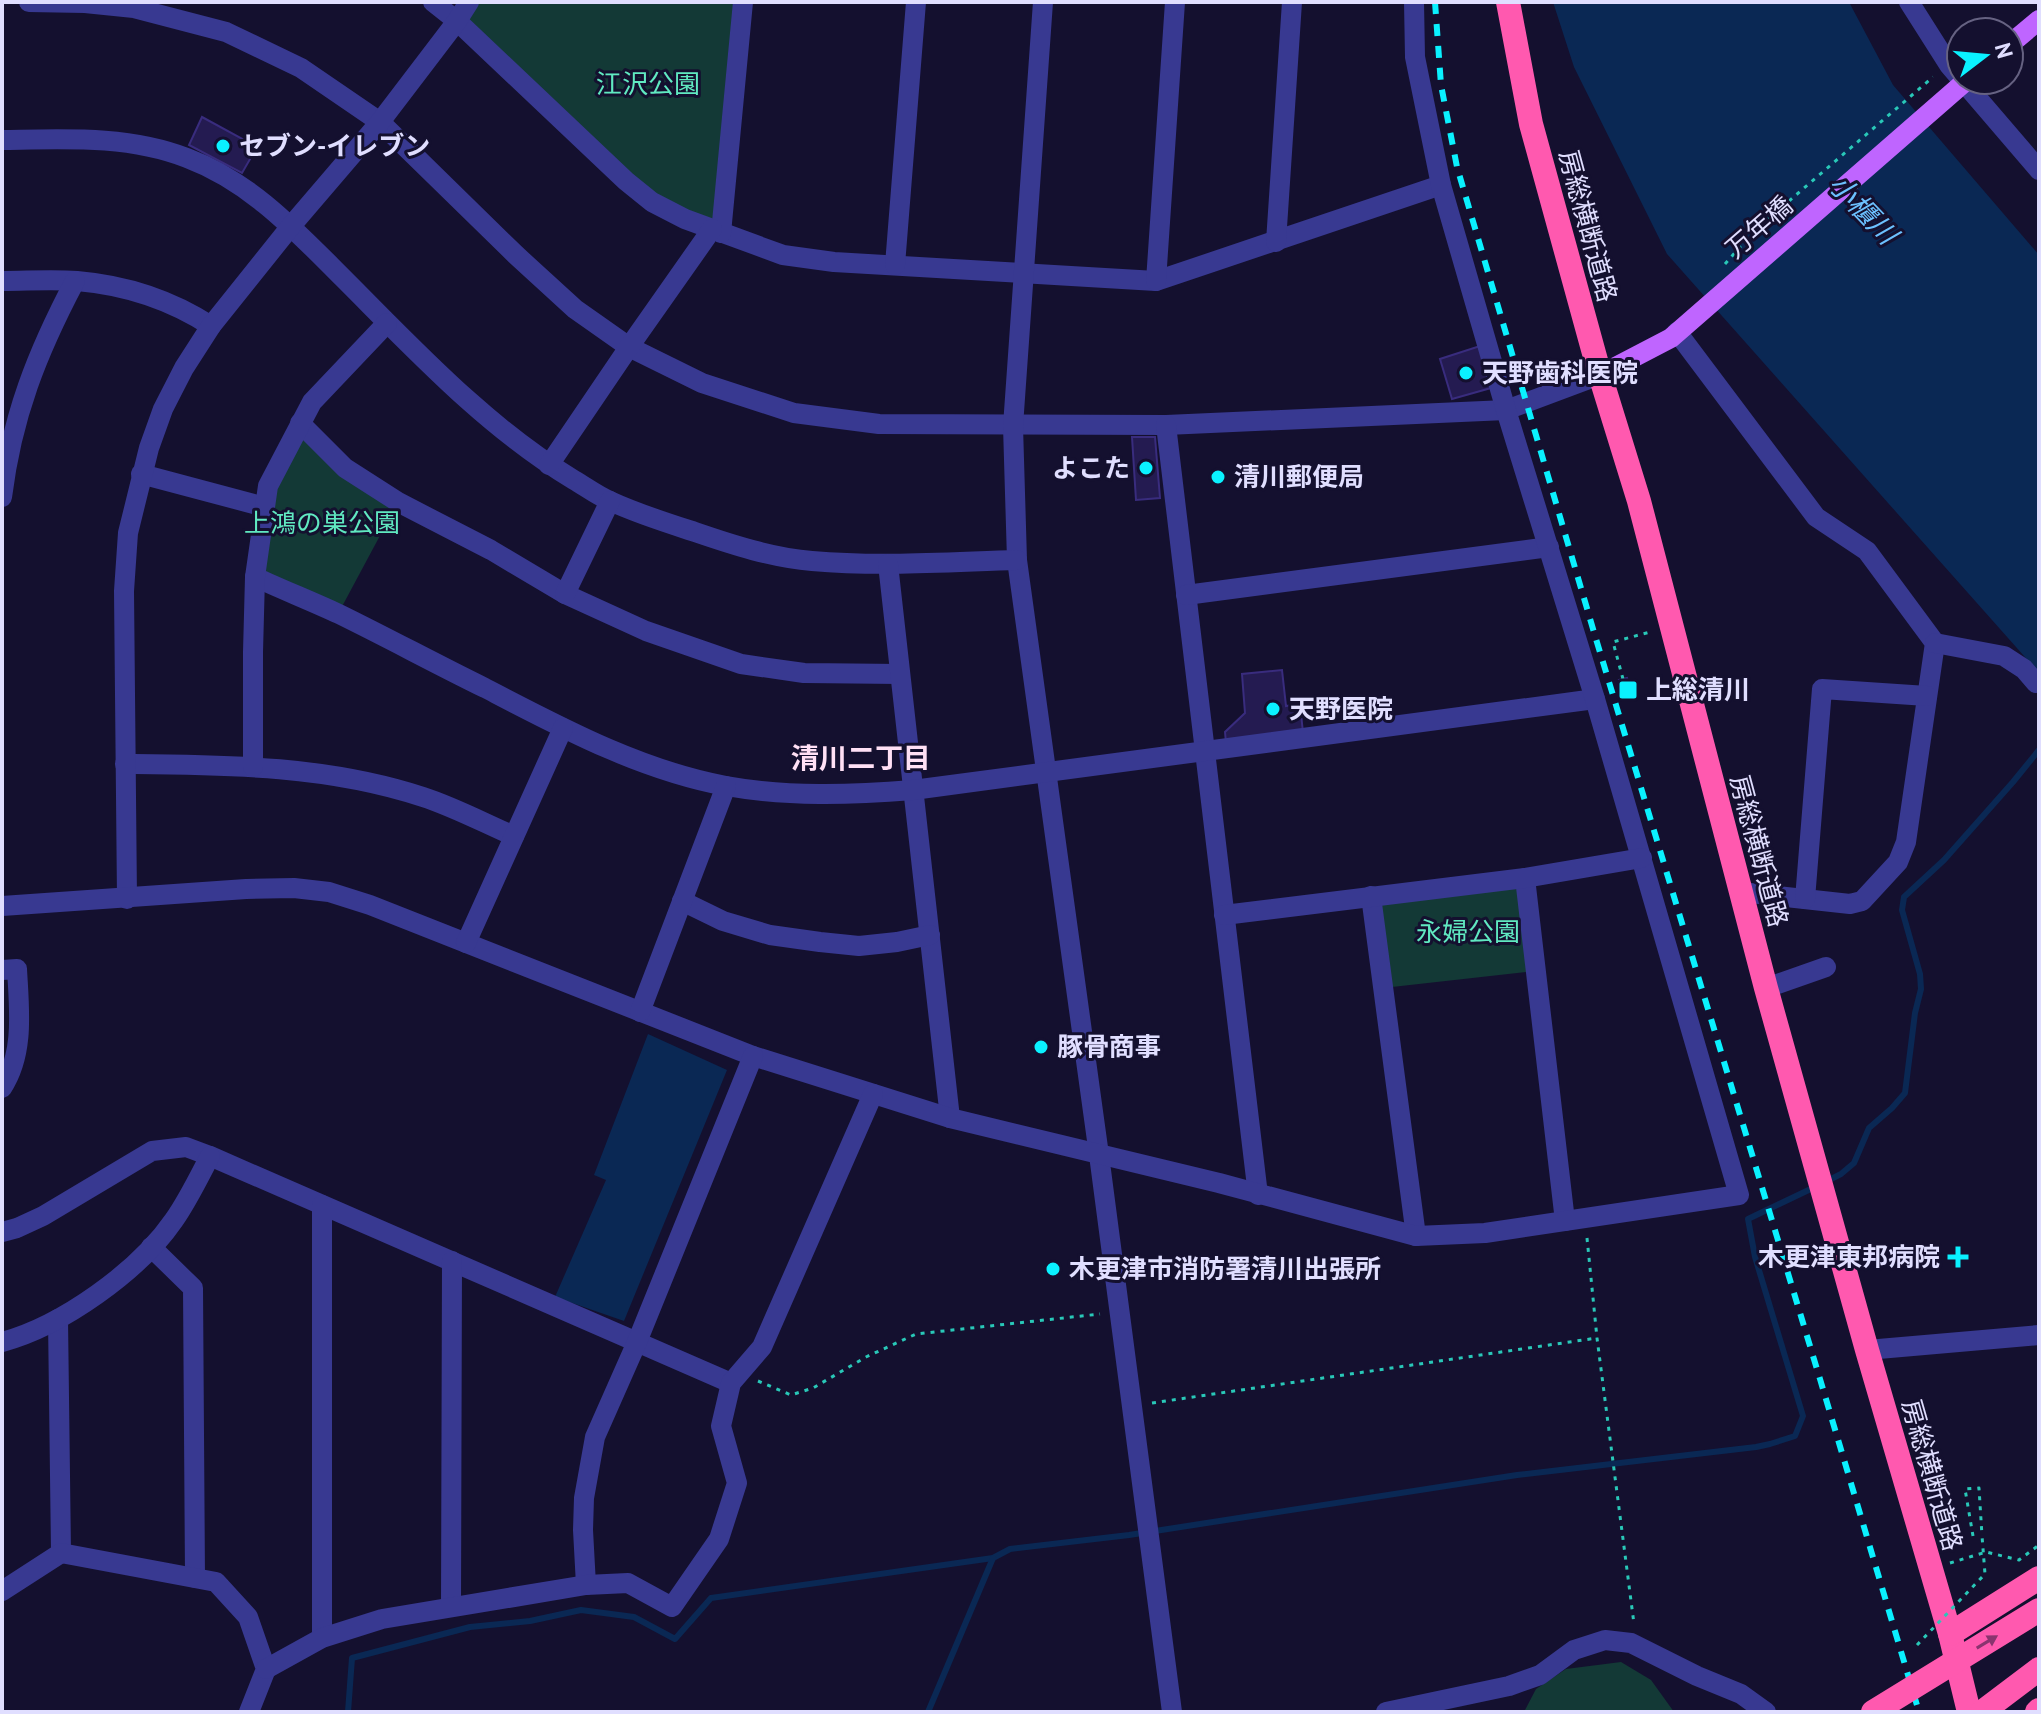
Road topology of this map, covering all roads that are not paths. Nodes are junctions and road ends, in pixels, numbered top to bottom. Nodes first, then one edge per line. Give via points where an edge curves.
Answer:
1 (29, 2) edge
2 (433, 2) edge
3 (469, 2) edge
4 (743, 2) edge
5 (916, 2) edge
6 (1043, 2) edge
7 (1175, 2) edge
8 (1292, 2) edge
9 (1414, 2) edge
10 (1508, 2) edge
11 (1909, 2) edge
12 (457, 21) junction
13 (1945, 59) edge
14 (1949, 96) edge
15 (1977, 96) edge
16 (380, 122) junction
17 (2, 140) edge
18 (2039, 170) edge
19 (1441, 185) junction
20 (291, 226) junction
21 (717, 231) junction
22 (1276, 242) junction
23 (895, 265) junction
24 (1024, 272) junction
25 (2, 281) edge
26 (75, 281) junction
27 (1156, 281) junction
28 (387, 323) junction
29 (211, 326) junction
30 (1677, 332) junction
31 (629, 347) junction
32 (1600, 375) junction
33 (1506, 410) junction
34 (300, 423) junction
35 (1166, 425) junction
36 (1013, 426) junction
37 (8, 428) edge
38 (549, 465) junction
39 (141, 474) junction
40 (2, 497) edge
41 (610, 501) junction
42 (265, 507) junction
43 (1549, 547) junction
44 (1017, 560) junction
45 (888, 564) junction
46 (255, 577) junction
47 (565, 594) junction
48 (1186, 595) junction
49 (1935, 643) junction
50 (900, 674) junction
51 (2036, 683) dead end
52 (1927, 696) junction
53 (1595, 699) junction
54 (563, 728) junction
55 (1205, 751) junction
56 (125, 764) junction
57 (253, 767) junction
58 (1047, 772) junction
59 (726, 786) junction
60 (913, 790) junction
61 (514, 836) junction
62 (1642, 858) junction
63 (1525, 878) junction
64 (1741, 892) junction
65 (1371, 896) junction
66 (127, 899) junction
67 (1805, 899) junction
68 (682, 901) junction
69 (2, 906) edge
70 (1224, 915) junction
71 (930, 935) junction
72 (466, 943) junction
73 (1826, 967) dead end
74 (2, 970) edge
75 (1766, 988) junction
76 (640, 1012) junction
77 (753, 1056) junction
78 (2, 1088) edge
79 (873, 1094) junction
80 (950, 1118) junction
81 (1099, 1155) junction
82 (210, 1156) junction
83 (1258, 1195) junction
84 (322, 1205) junction
85 (1575, 1220) junction
86 (2, 1232) edge
87 (1416, 1236) junction
88 (151, 1247) junction
89 (452, 1261) junction
90 (58, 1319) junction
91 (2039, 1335) edge
92 (2, 1342) edge
93 (637, 1342) junction
94 (1867, 1350) junction
95 (735, 1378) junction
96 (61, 1553) junction
97 (195, 1578) junction
98 (2039, 1578) edge
99 (586, 1585) junction
100 (2, 1591) edge
101 (451, 1607) junction
102 (2039, 1610) edge
103 (1950, 1634) junction
104 (322, 1638) junction
105 (266, 1669) junction
106 (2039, 1669) edge
107 (249, 1712) edge
108 (1172, 1712) edge
109 (1386, 1712) edge
110 (1766, 1712) edge
111 (1873, 1712) edge
112 (1969, 1712) edge
113 (1982, 1712) edge

1 - 16 street via 134,8 226,32 301,68
2 - 12 street
3 - 12 street
4 - 21 street
5 - 23 street
6 - 24 street
7 - 27 street
8 - 22 street
9 - 19 street via 1415,57
10 - 32 highway, 房総横断道路 via 1531,124
11 - 13 street
12 - 16 street
12 - 21 street via 652,202
14 - 30 main road, 万年橋
15 - 18 street
16 - 20 street
16 - 31 street via 575,309
17 - 20 street via 116,141 186,157 249,190
19 - 22 street
19 - 33 street
20 - 28 street
20 - 29 street
21 - 23 street via 783,255
21 - 31 street
22 - 27 street
23 - 24 street
24 - 27 street
24 - 36 street
25 - 26 street
26 - 29 street via 155,298
26 - 37 street
28 - 34 street via 312,402
28 - 38 street via 489,419
29 - 39 street via 163,409
30 - 32 main road, 万年橋
30 - 49 street via 1816,517 1867,551
31 - 36 street via 702,383 794,413 879,424
31 - 38 street
32 - 33 street
32 - 64 highway, 房総横断道路 via 1639,501
33 - 35 street
33 - 43 street
34 - 42 street via 268,486
34 - 47 street via 358,477
35 - 36 street
35 - 48 street
36 - 44 street
37 - 40 street
38 - 41 street
39 - 42 street
39 - 56 street via 128,533 124,591
41 - 45 street via 743,548 810,561
41 - 47 street
42 - 46 street
43 - 48 street
43 - 53 street
44 - 45 street
44 - 58 street
45 - 50 street
46 - 54 street
46 - 57 street
47 - 50 street via 646,631 741,664 804,673
48 - 55 street
49 - 51 street via 2004,656
49 - 52 street
50 - 60 street
52 - 67 street via 1906,842 1898,862 1862,901
52 - 67 street via 1822,689
53 - 55 street
53 - 62 street
54 - 59 street via 629,756
54 - 61 street
55 - 58 street
55 - 70 street
56 - 57 street
56 - 66 street
57 - 61 street via 318,772 388,788
58 - 60 street
58 - 81 street
59 - 60 street via 822,794
59 - 68 street
60 - 71 street
61 - 72 street
62 - 63 street
62 - 85 street via 1739,1195
63 - 65 street
63 - 85 street
64 - 67 street
64 - 75 highway, 房総横断道路
65 - 70 street
65 - 87 street
66 - 69 street
66 - 72 street via 294,888 329,892
68 - 71 street via 770,935 820,942 859,946
68 - 76 street
70 - 83 street
71 - 80 street
72 - 76 street
73 - 75 street
74 - 78 street via 17,969 20,1031
75 - 94 highway, 房総横断道路
76 - 77 street
77 - 79 street
77 - 93 street
79 - 80 street
79 - 95 street via 762,1347
80 - 81 street
81 - 83 street
81 - 108 street
82 - 84 street
82 - 86 street via 186,1147 152,1151 43,1216
82 - 88 street via 172,1223
83 - 87 street
84 - 89 street
84 - 104 street
85 - 87 street
88 - 90 street via 120,1278
88 - 97 street via 193,1288
89 - 93 street
89 - 101 street
90 - 92 street
90 - 96 street
91 - 94 street
93 - 95 street
93 - 99 street via 595,1437 588,1468
94 - 103 highway, 房総横断道路
95 - 99 street via 721,1426 737,1483 719,1539 672,1607 628,1583
96 - 97 street
96 - 100 street
97 - 105 street via 216,1582 248,1617
98 - 103 highway
99 - 101 street
101 - 104 street via 382,1619
111 -> 102 highway, bridge
103 - 112 highway, 房総横断道路
104 - 105 street
105 - 107 street
106 - 113 highway
109 - 110 street via 1509,1686 1540,1675 1574,1650 1605,1640 1631,1643 1741,1694

